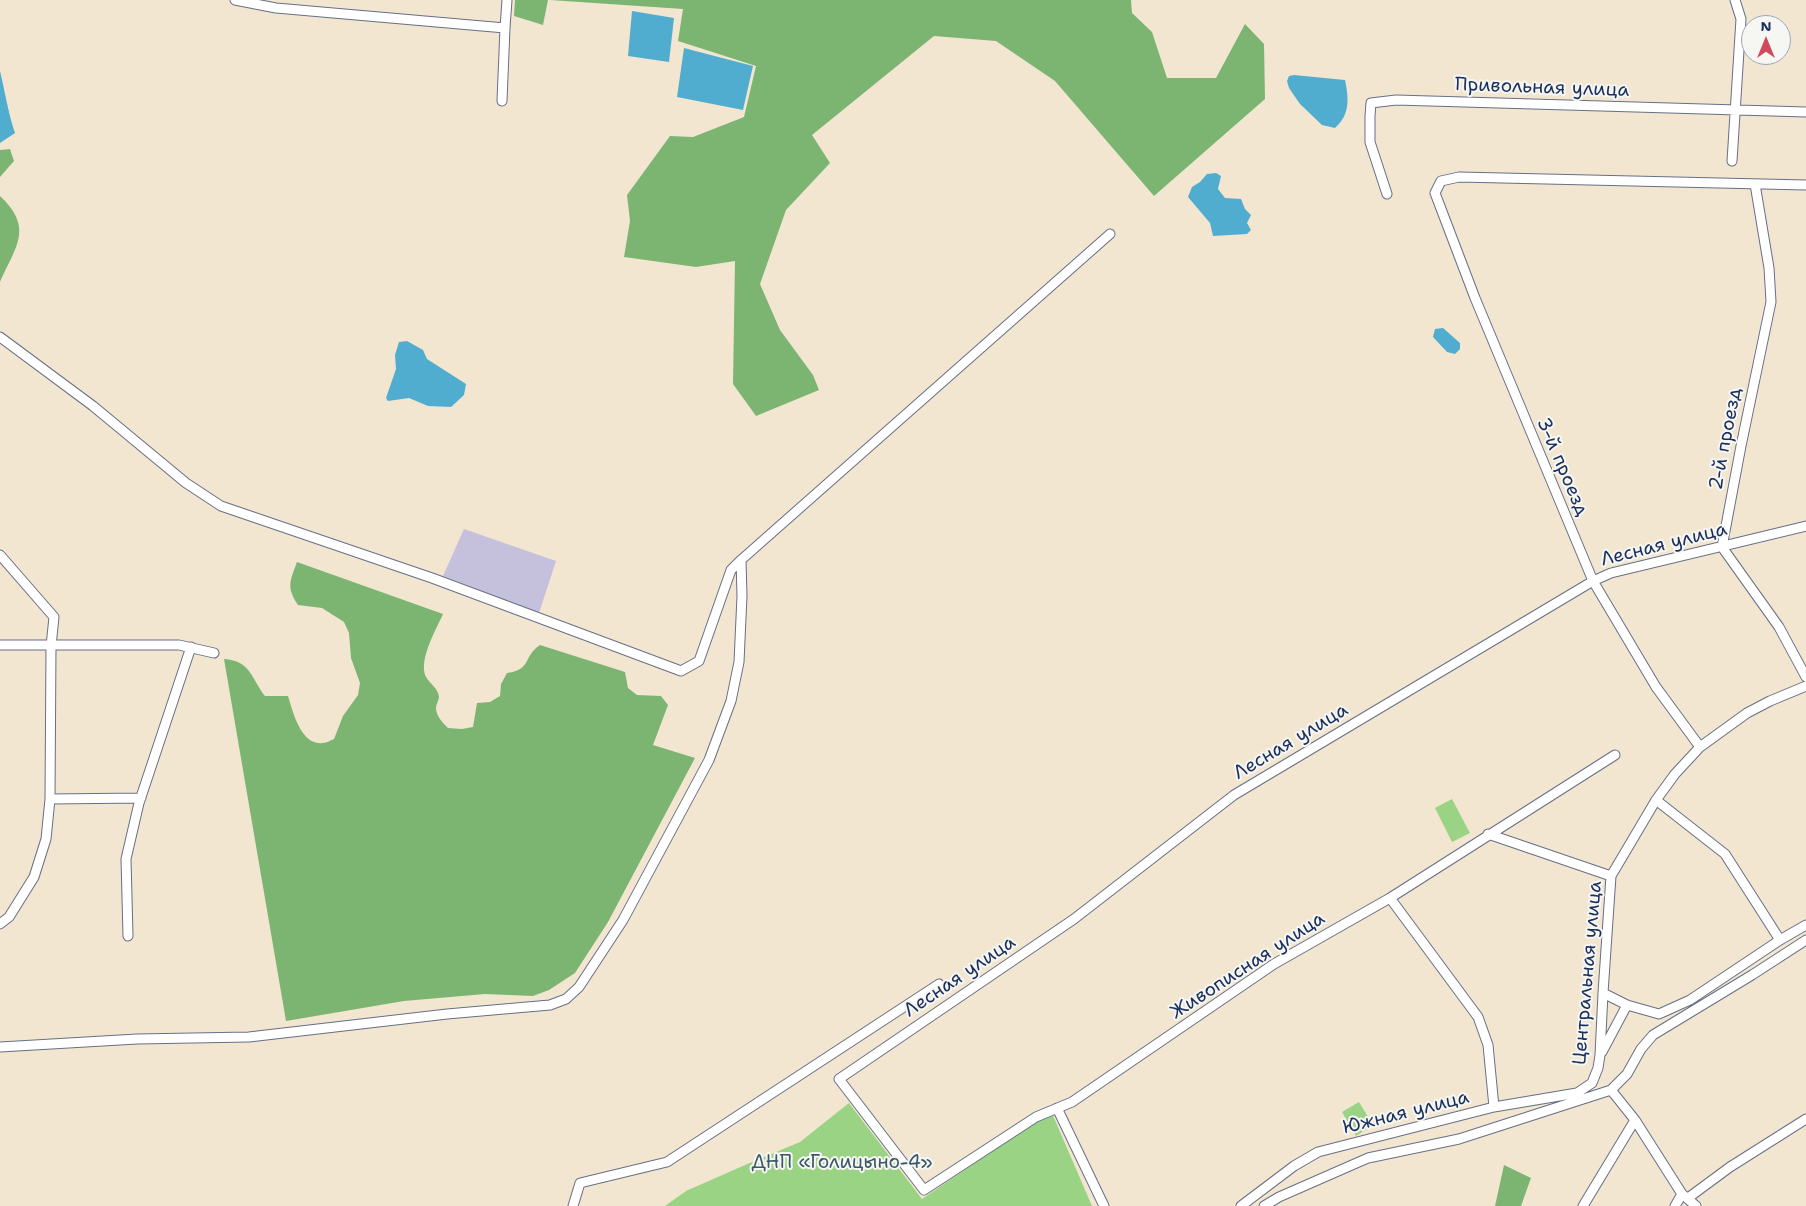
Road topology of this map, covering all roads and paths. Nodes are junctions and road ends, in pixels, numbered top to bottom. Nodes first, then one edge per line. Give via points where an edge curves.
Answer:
1 (236, 0) edge
2 (507, 0) edge
3 (1735, 0) edge
4 (505, 28) junction
5 (502, 101) dead end
6 (1736, 110) junction
7 (1806, 112) edge
8 (1732, 161) dead end
9 (1755, 184) junction
10 (1806, 185) edge
11 (1387, 194) dead end
12 (1110, 234) dead end
13 (0, 337) edge
14 (1806, 526) edge
15 (1722, 547) junction
16 (0, 555) edge
17 (741, 560) junction
18 (1593, 581) junction
19 (0, 645) edge
20 (51, 646) junction
21 (191, 647) junction
22 (214, 653) dead end
23 (1806, 678) edge
24 (1806, 686) edge
25 (1700, 747) junction
26 (1615, 755) dead end
27 (141, 798) junction
28 (50, 799) junction
29 (1656, 800) junction
30 (1488, 834) junction
31 (1611, 876) junction
32 (1390, 898) junction
33 (0, 924) edge
34 (1806, 925) edge
35 (128, 936) dead end
36 (1780, 940) junction
37 (1806, 940) edge
38 (940, 984) dead end
39 (1603, 994) junction
40 (1626, 1006) junction
41 (0, 1047) edge
42 (1600, 1055) junction
43 (1592, 1083) joint
44 (1610, 1090) junction
45 (1057, 1108) junction
46 (1494, 1108) junction
47 (1806, 1119) edge
48 (1635, 1120) junction
49 (924, 1190) joint
50 (1685, 1196) junction
51 (573, 1206) edge
52 (1104, 1206) edge
53 (1241, 1206) edge
54 (1264, 1206) edge
55 (1584, 1206) edge
56 (1675, 1206) edge
57 (1696, 1206) edge

1 - 4 street via 276,8
2 - 4 street
3 - 6 street via 1741,19
4 - 5 street
6 - 7 street, Привольная улица
6 - 8 street
6 - 11 street, Привольная улица via 1396,100 1372,103 1370,142
9 - 10 street
9 - 15 street, 2-й проезд via 1769,268 1771,302
9 - 18 street, 3-й проезд via 1459,177 1441,181 1435,193 1478,307
12 - 17 street
13 - 17 street via 93,406 186,483 221,506 432,578 681,671 699,661 731,570
14 - 15 street, Лесная улица
15 - 18 street, Лесная улица via 1611,573
15 - 23 street via 1779,628
16 - 20 street via 54,617
17 - 41 street via 739,662 732,701 709,760 623,920 579,987 566,999 550,1005 249,1037
18 - 25 street, 3-й проезд via 1656,687
18 - 49 street, Лесная улица via 1234,795 1074,919 839,1079
19 - 20 street
20 - 21 street
20 - 28 street
21 - 22 street
21 - 27 street
24 - 25 street, Центральная улица via 1747,713
25 - 29 street, Центральная улица
26 - 30 street, Живописная улица
27 - 28 street
27 - 35 street via 126,859
28 - 33 street via 46,840 34,877 9,917
29 - 31 street, Центральная улица
29 - 36 street via 1725,854
30 - 31 street
30 - 32 street, Живописная улица
31 - 39 street, Центральная улица
32 - 45 street, Живописная улица via 1274,964 1079,1097
32 - 46 street via 1478,1016 1488,1044
34 - 36 street
36 - 40 street via 1690,1000 1659,1014
37 - 44 street via 1653,1035 1640,1049 1627,1074
38 - 51 street via 667,1162 580,1182
39 - 40 street
39 - 42 street, Центральная улица
40 - 42 street
42 - 43 street, Центральная улица
43 - 46 street, Южная улица via 1577,1093
44 - 48 street
44 - 54 street via 1459,1139 1368,1158 1279,1196
45 - 49 street, Живописная улица via 1036,1117
45 - 52 street
46 - 53 street, Южная улица via 1318,1152
47 - 50 street
48 - 50 street
48 - 55 street
50 - 56 street
50 - 57 street

